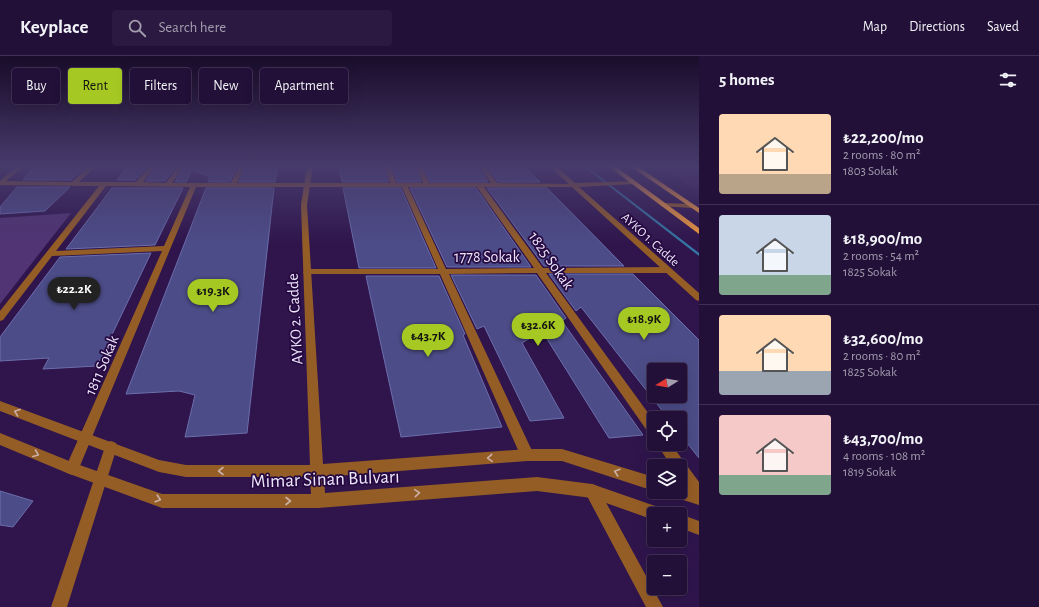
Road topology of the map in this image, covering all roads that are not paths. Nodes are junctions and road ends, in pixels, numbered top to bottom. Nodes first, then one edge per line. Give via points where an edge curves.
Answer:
1 (98, 192) edge
2 (191, 192) edge
3 (307, 192) edge
4 (402, 192) edge
5 (483, 192) edge
6 (580, 192) edge
7 (646, 192) edge
8 (671, 192) edge
9 (663, 205) junction
10 (692, 206) junction
11 (699, 211) edge
12 (699, 232) edge
13 (168, 248) junction
14 (49, 254) junction
15 (539, 270) junction
16 (668, 270) junction
17 (442, 271) junction
18 (307, 272) junction
19 (699, 298) edge
20 (0, 318) edge
21 (0, 406) edge
22 (647, 422) edge
23 (0, 439) edge
24 (85, 439) junction
25 (111, 447) junction
26 (527, 455) junction
27 (72, 469) junction
28 (316, 471) junction
29 (102, 478) junction
30 (687, 478) edge
31 (647, 482) edge
32 (592, 491) junction
33 (687, 494) edge
34 (699, 494) edge
35 (699, 498) edge
36 (318, 501) junction
37 (647, 510) edge
38 (687, 524) edge
39 (699, 528) edge
40 (59, 607) edge
41 (655, 607) edge

1 - 14 street
2 - 13 street, 1811 Sokak
3 - 18 street, AYKO 2. Cadde via 304,205
4 - 17 street
5 - 15 street, 1825 Sokak
6 - 16 street, AYKO 1. Cadde
7 - 9 main road
8 - 10 main road
9 - 10 street
9 - 12 main road
10 - 11 main road
13 - 14 street
13 - 24 street, 1811 Sokak
14 - 20 street
15 - 16 street, 1778 Sokak
15 - 17 street, 1778 Sokak
15 - 22 street, 1825 Sokak
16 - 19 street, AYKO 1. Cadde
17 - 18 street, 1778 Sokak
17 - 26 street
18 - 28 street, AYKO 2. Cadde
24 -> 21 street, Mimar Sinan Bulvarı
23 -> 27 street, Mimar Sinan Bulvarı
24 - 25 street, Mimar Sinan Bulvarı
24 - 27 street, 1811 Sokak
28 -> 25 street, Mimar Sinan Bulvarı via 186,471 158,466
25 - 29 street
26 -> 28 street, Mimar Sinan Bulvarı
31 -> 26 street, Mimar Sinan Bulvarı via 562,455
27 - 29 street, Mimar Sinan Bulvarı
28 - 36 street, AYKO 2. Cadde
29 -> 36 street, Mimar Sinan Bulvarı via 162,501
29 - 40 street
30 - 34 street
36 -> 32 street, Mimar Sinan Bulvarı via 537,484
32 - 37 street, Mimar Sinan Bulvarı
32 - 41 street
33 - 35 street
38 - 39 street

